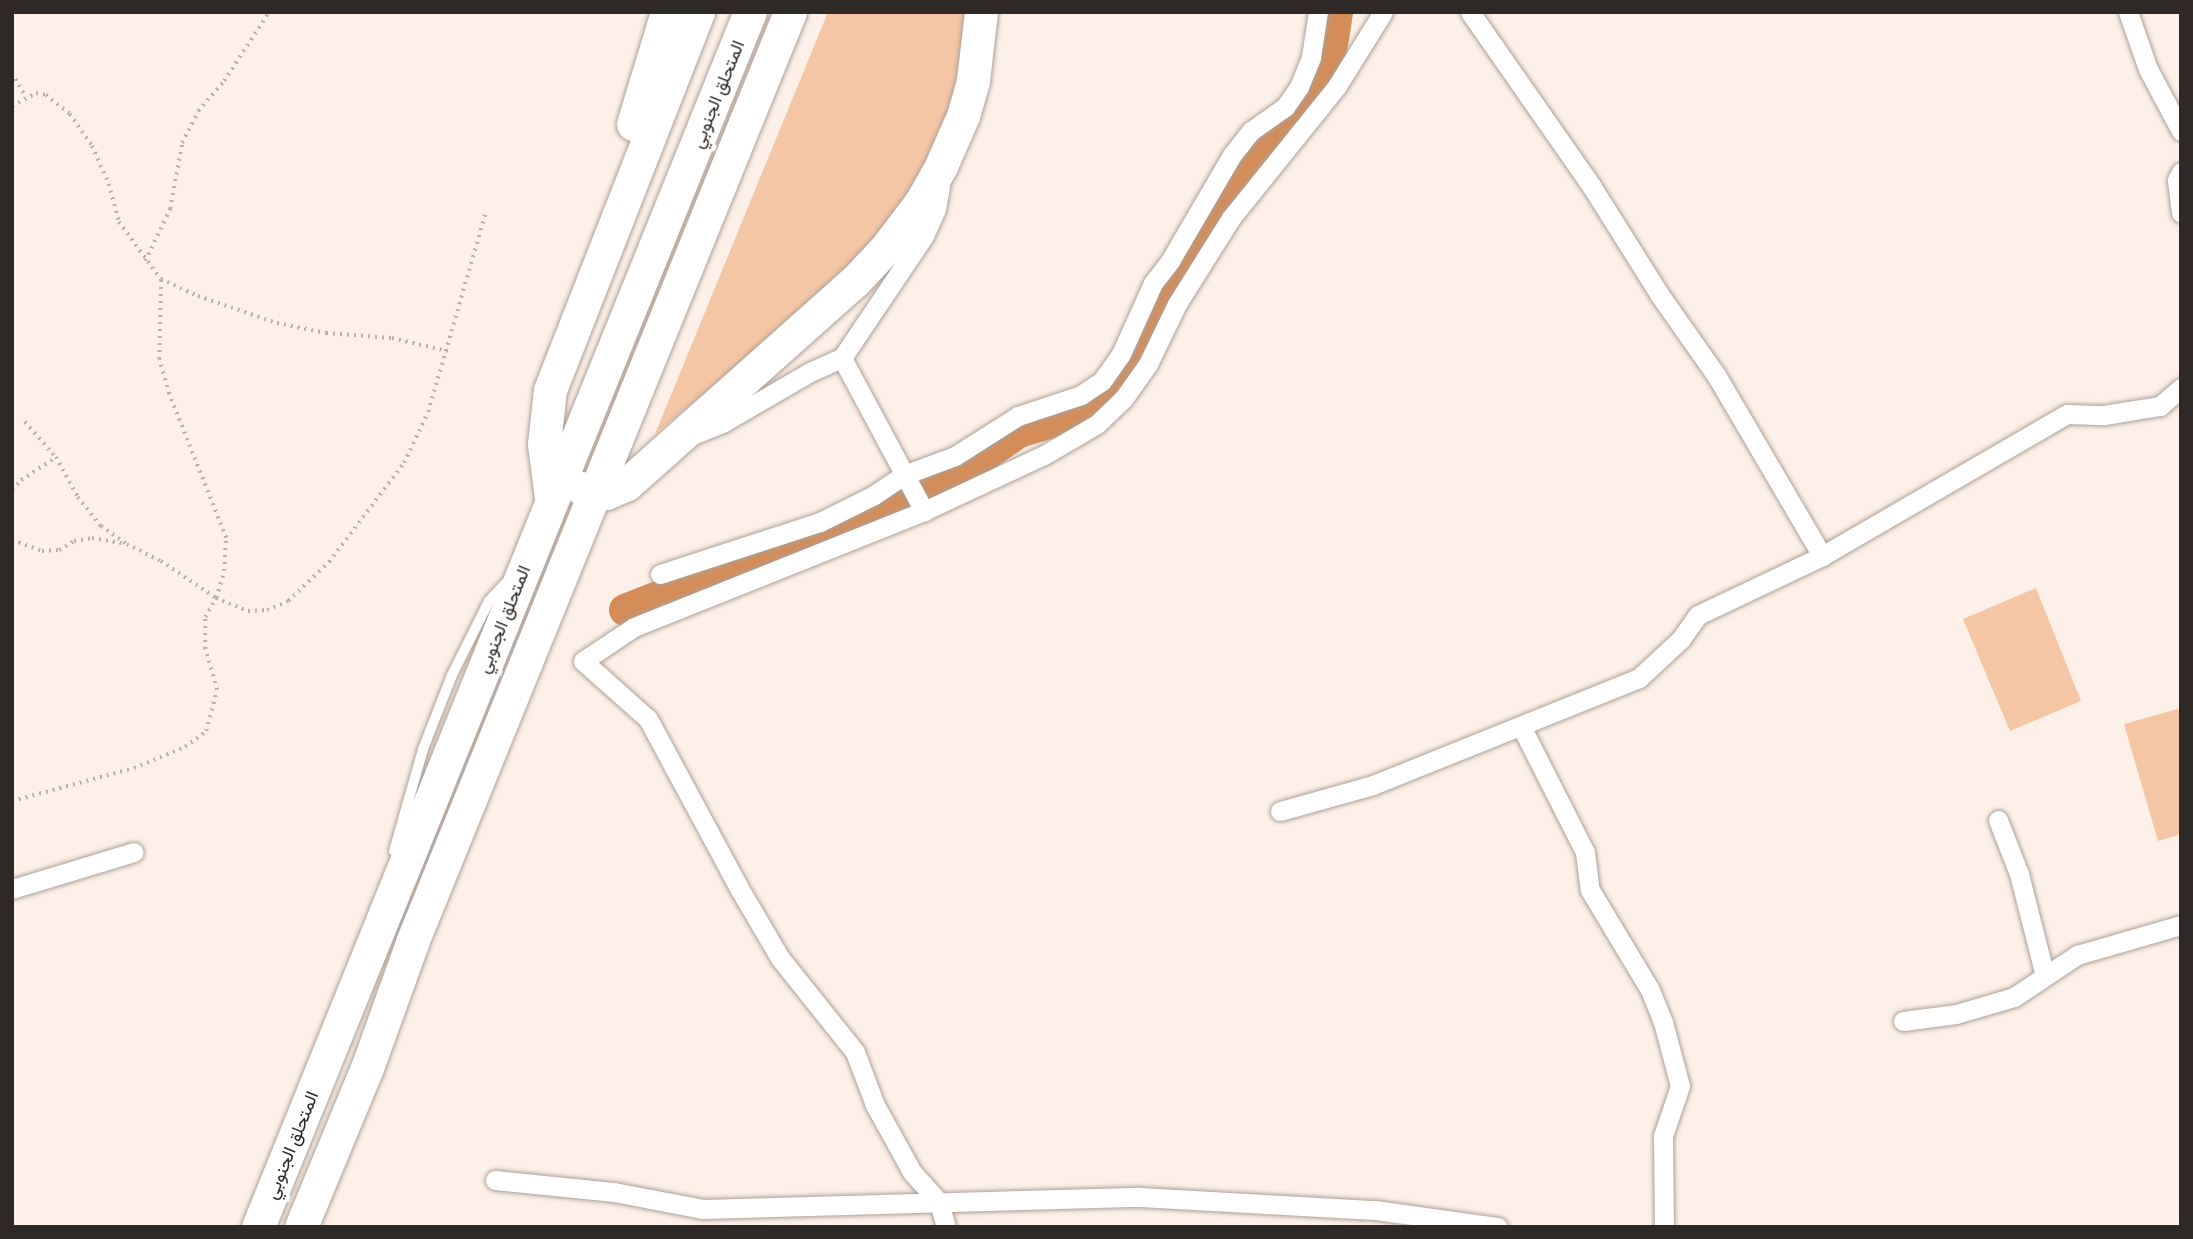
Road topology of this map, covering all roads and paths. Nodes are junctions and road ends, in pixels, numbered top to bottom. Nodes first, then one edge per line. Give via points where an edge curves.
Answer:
1 (270, 12) edge
2 (667, 12) edge
3 (698, 12) edge
4 (750, 12) edge
5 (790, 12) edge
6 (981, 12) edge
7 (1318, 12) edge
8 (1383, 12) edge
9 (1470, 12) edge
10 (2128, 12) edge
11 (12, 73) edge
12 (26, 97) junction
13 (12, 106) edge
14 (2181, 131) edge
15 (941, 166) junction
16 (2181, 172) edge
17 (2181, 213) edge
18 (485, 214) dead end
19 (616, 217) junction
20 (145, 261) junction
21 (160, 279) junction
22 (447, 351) junction
23 (842, 358) junction
24 (2181, 388) edge
25 (25, 422) dead end
26 (674, 441) junction
27 (56, 457) junction
28 (904, 475) junction
29 (555, 489) junction
30 (12, 490) edge
31 (595, 494) junction
32 (924, 511) junction
33 (12, 540) edge
34 (127, 544) junction
35 (1822, 556) junction
36 (521, 573) junction
37 (660, 574) dead end
38 (216, 598) junction
39 (1521, 726) junction
40 (12, 801) edge
41 (1280, 811) dead end
42 (1998, 820) dead end
43 (134, 852) dead end
44 (392, 860) dead end
45 (389, 873) dead end
46 (12, 889) edge
47 (379, 925) junction
48 (2181, 925) edge
49 (2045, 976) junction
50 (1903, 1021) dead end
51 (495, 1180) dead end
52 (939, 1202) junction
53 (258, 1227) edge
54 (301, 1227) edge
55 (946, 1227) edge
56 (1498, 1227) edge
57 (1664, 1227) edge

1 - 20 path via 198,111 183,143 170,209
2 - 19 highway via 629,138
3 - 19 highway
4 - 29 highway, المتحلق الجنوبي
5 - 31 highway, المتحلق الجنوبي
6 - 15 highway via 973,80
7 - 28 street via 1311,57 1299,88 1285,107 1251,131 1232,155 1153,283 1121,354 1102,381 1081,395 1018,416 955,456
8 - 32 street via 1337,86 1231,218 1124,398 1097,424 1044,455
9 - 35 street via 1716,375
10 - 14 street via 2148,69
11 - 12 path
12 - 13 path
12 - 20 path via 46,95 70,114 92,146 120,222
15 - 23 street via 939,195 924,236
15 - 26 highway via 914,211 855,281
16 - 17 street
18 - 22 path
19 - 29 highway via 550,390 544,444
20 - 21 path
21 - 22 path via 277,323 326,333 392,338
21 - 38 path via 159,359 226,538 225,571
22 - 38 path via 428,412 404,463 329,562 288,601 267,610 248,611
23 - 26 street via 724,422
23 - 28 street
24 - 35 street via 2160,407 2104,415 2067,414
25 - 27 path
26 - 31 highway via 627,484
27 - 30 path
27 - 34 path via 101,526
28 - 32 street
28 - 37 street via 820,522
29 - 31 highway
29 - 36 highway, المتحلق الجنوبي
31 - 54 highway, المتحلق الجنوبي
32 - 52 street via 634,627 583,661 648,719 780,958 855,1052 876,1105 912,1172
33 - 34 path via 42,551 92,538
34 - 38 path
35 - 39 street via 1698,615 1681,639 1639,678
36 - 44 lane via 489,601 452,675 423,749
36 - 47 highway, المتحلق الجنوبي
38 - 40 path via 205,617 205,649 217,690 206,731 185,747 134,768
39 - 41 street via 1373,785
39 - 57 street via 1586,852 1590,890 1650,990 1662,1022 1679,1086 1663,1136
42 - 49 street via 2018,874
43 - 46 street
45 - 47 lane
47 - 53 highway, المتحلق الجنوبي
48 - 49 street via 2077,955
49 - 50 street via 2014,997 1956,1014
51 - 52 street via 614,1192 703,1209
52 - 55 street
52 - 56 street via 1140,1197 1375,1210

